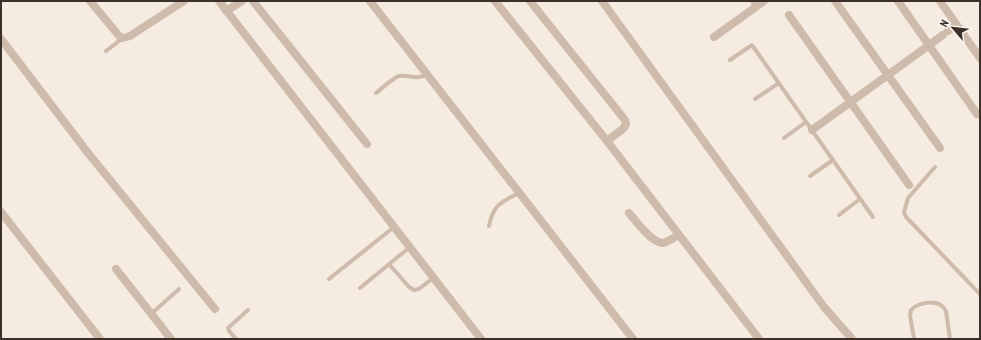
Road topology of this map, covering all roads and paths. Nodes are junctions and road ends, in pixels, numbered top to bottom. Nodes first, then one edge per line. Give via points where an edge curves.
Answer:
1 (90, 1) edge
2 (184, 1) edge
3 (219, 1) edge
4 (242, 1) edge
5 (253, 1) edge
6 (370, 1) edge
7 (495, 1) edge
8 (530, 1) edge
9 (602, 1) edge
10 (764, 1) edge
11 (835, 1) edge
12 (898, 1) edge
13 (940, 1) edge
14 (754, 4) edge
15 (226, 11) junction
16 (789, 15) dead end
17 (956, 25) junction
18 (123, 38) junction
19 (714, 38) dead end
20 (1, 39) edge
21 (929, 46) junction
22 (106, 51) dead end
23 (980, 58) edge
24 (730, 60) dead end
25 (427, 74) junction
26 (887, 75) junction
27 (779, 83) junction
28 (376, 93) dead end
29 (756, 99) dead end
30 (850, 102) junction
31 (977, 114) dead end
32 (806, 122) junction
33 (812, 130) junction
34 (784, 138) dead end
35 (607, 141) junction
36 (367, 144) dead end
37 (940, 148) dead end
38 (833, 160) junction
39 (935, 167) dead end
40 (810, 176) dead end
41 (909, 185) dead end
42 (519, 193) junction
43 (860, 199) junction
44 (1, 212) edge
45 (629, 213) dead end
46 (839, 216) dead end
47 (873, 216) dead end
48 (489, 226) dead end
49 (394, 227) junction
50 (679, 235) junction
51 (410, 247) junction
52 (389, 264) junction
53 (116, 269) dead end
54 (433, 278) junction
55 (329, 279) dead end
56 (360, 288) dead end
57 (179, 289) dead end
58 (980, 294) edge
59 (215, 309) dead end
60 (248, 310) dead end
61 (151, 314) junction
62 (100, 339) edge
63 (171, 339) edge
64 (236, 339) edge
65 (481, 339) edge
66 (633, 339) edge
67 (759, 339) edge
68 (852, 339) edge
69 (914, 339) edge
70 (950, 339) edge

1 - 18 street
2 - 18 street
3 - 15 street
4 - 15 street
5 - 36 street
6 - 25 street
7 - 35 street
8 - 35 street via 625,120 624,128
9 - 68 street via 824,307
10 - 14 street
11 - 26 street
12 - 21 street
13 - 17 street
14 - 19 street
15 - 49 street
16 - 30 street
17 - 21 street
17 - 23 street
18 - 22 lane
20 - 59 street via 88,153
21 - 26 street
21 - 31 street
24 - 27 lane via 752,45
25 - 28 lane via 421,78 397,77
25 - 42 street
26 - 30 street
26 - 37 street
27 - 29 lane
27 - 32 lane
30 - 33 street
30 - 41 street
32 - 33 lane
32 - 34 lane
33 - 38 lane
35 - 50 street
38 - 40 lane
38 - 43 lane
39 - 58 lane via 908,198 904,212
42 - 48 lane via 495,207
42 - 66 street
43 - 46 lane
43 - 47 lane
44 - 62 street
45 - 50 street via 649,236 657,241 662,243
49 - 51 street
49 - 55 lane
50 - 67 street
51 - 52 lane
51 - 54 street
52 - 54 lane via 409,288 414,290
52 - 56 lane
53 - 61 street
54 - 65 street
57 - 61 lane
60 - 64 lane via 228,328
61 - 63 street
69 - 70 lane via 911,310 919,305 932,303 940,304 946,311

